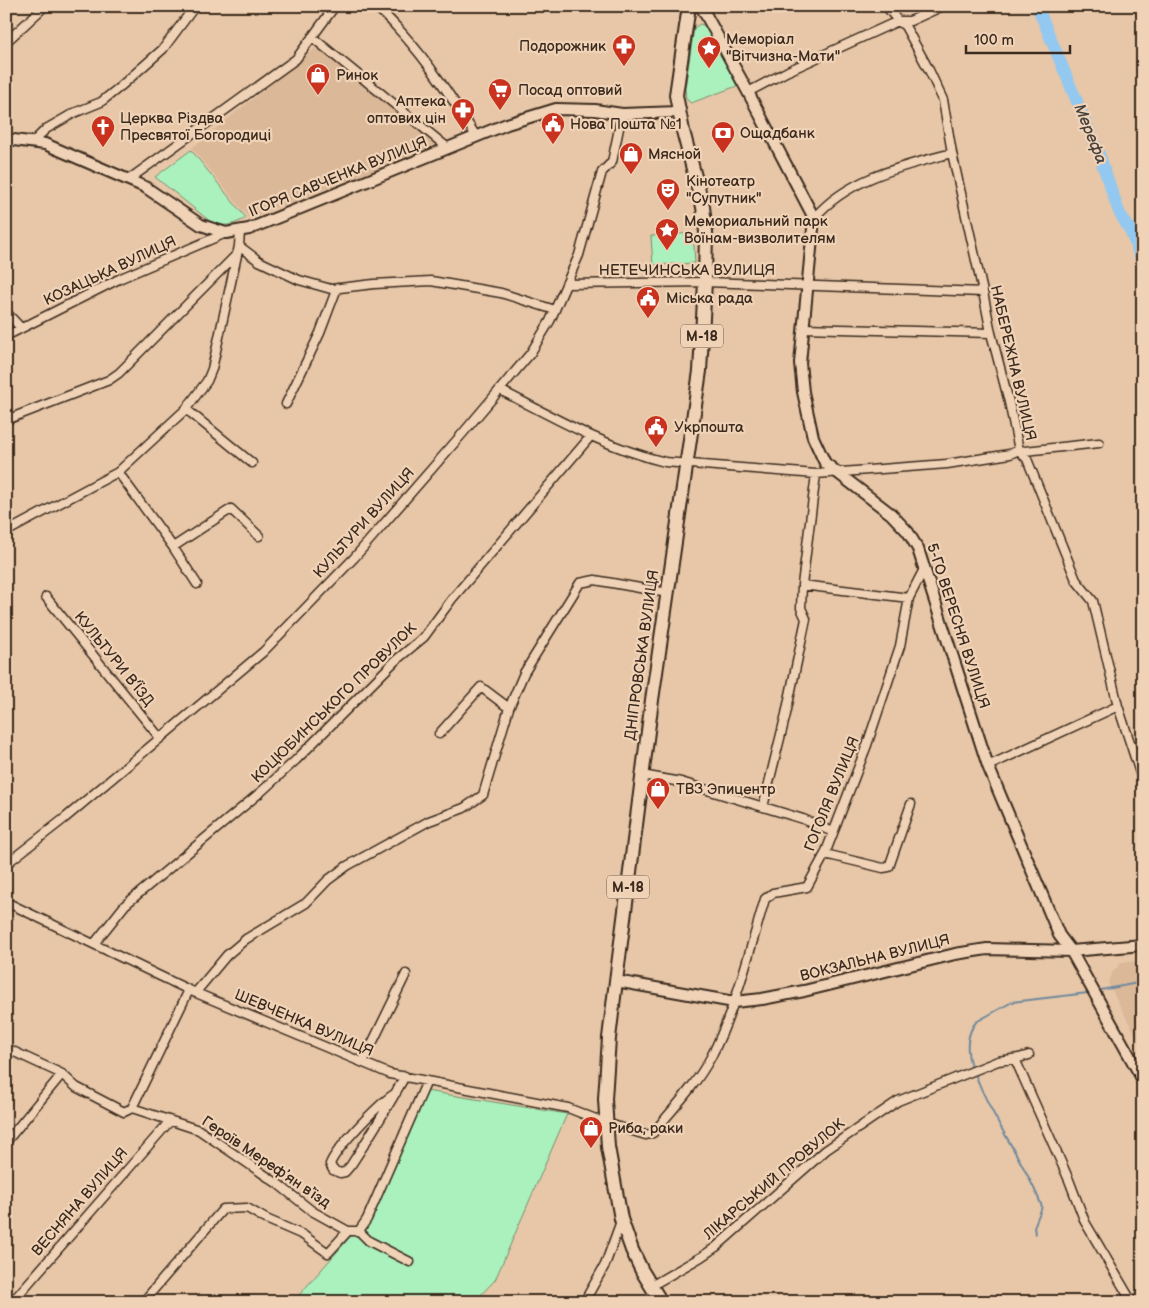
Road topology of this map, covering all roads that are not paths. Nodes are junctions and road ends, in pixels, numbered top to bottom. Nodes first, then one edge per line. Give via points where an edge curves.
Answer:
1 (45, 6) edge
2 (195, 6) edge
3 (335, 6) edge
4 (374, 6) edge
5 (689, 6) edge
6 (701, 6) edge
7 (886, 6) edge
8 (942, 6) edge
9 (898, 22) junction
10 (312, 37) junction
11 (6, 42) edge
12 (748, 92) junction
13 (679, 112) junction
14 (622, 114) junction
15 (476, 136) junction
16 (6, 139) edge
17 (34, 142) junction
18 (448, 148) junction
19 (952, 153) junction
20 (128, 180) junction
21 (814, 218) junction
22 (240, 231) junction
23 (226, 233) junction
24 (239, 246) junction
25 (236, 254) junction
26 (705, 282) junction
27 (566, 284) junction
28 (808, 285) junction
29 (337, 288) junction
30 (983, 292) junction
31 (555, 310) junction
32 (6, 312) edge
33 (21, 328) junction
34 (803, 328) junction
35 (990, 333) junction
36 (6, 336) edge
37 (500, 390) junction
38 (286, 404) dead end
39 (186, 409) junction
40 (6, 420) edge
41 (590, 437) junction
42 (1099, 444) dead end
43 (1019, 450) junction
44 (252, 464) dead end
45 (686, 464) junction
46 (118, 472) junction
47 (838, 473) junction
48 (816, 474) junction
49 (6, 532) edge
50 (259, 536) dead end
51 (173, 547) junction
52 (925, 567) junction
53 (197, 584) dead end
54 (802, 585) junction
55 (668, 593) junction
56 (46, 598) dead end
57 (909, 598) junction
58 (1118, 706) junction
59 (509, 708) junction
60 (439, 734) dead end
61 (160, 738) junction
62 (988, 766) junction
63 (642, 775) junction
64 (1143, 782) edge
65 (911, 804) dead end
66 (763, 807) junction
67 (833, 832) junction
68 (825, 854) junction
69 (6, 864) edge
70 (6, 902) edge
71 (94, 944) junction
72 (1143, 945) edge
73 (1071, 951) junction
74 (406, 974) dead end
75 (616, 981) junction
76 (192, 991) junction
77 (734, 1002) junction
78 (6, 1048) edge
79 (1029, 1055) dead end
80 (1014, 1059) junction
81 (363, 1062) junction
82 (62, 1074) junction
83 (405, 1076) junction
84 (1143, 1080) edge
85 (427, 1081) junction
86 (396, 1093) junction
87 (132, 1108) junction
88 (170, 1121) junction
89 (606, 1123) junction
90 (6, 1142) edge
91 (621, 1219) junction
92 (348, 1231) junction
93 (359, 1231) junction
94 (410, 1262) dead end
95 (651, 1286) junction
96 (12, 1302) edge
97 (143, 1302) edge
98 (584, 1302) edge
99 (661, 1302) edge
100 (1132, 1302) edge

1 - 11 street
2 - 17 street via 163,49 121,86 101,102 46,129
3 - 10 street
4 - 15 street via 441,80
5 - 13 highway, ДНІПРОВСЬКА ВУЛИЦЯ / М-18 via 676,86
6 - 12 street
7 - 9 street, НАБЕРЕЖНА ВУЛИЦЯ
8 - 9 street via 910,21
9 - 12 street
9 - 19 street, НАБЕРЕЖНА ВУЛИЦЯ via 905,26 914,41 943,100
10 - 18 street
10 - 20 street via 296,59
12 - 21 street
13 - 14 street, ІГОРЯ САВЧЕНКА ВУЛИЦЯ
13 - 26 highway, ДНІПРОВСЬКА ВУЛИЦЯ / М-18 via 705,219
14 - 15 street, ІГОРЯ САВЧЕНКА ВУЛИЦЯ via 556,109
14 - 27 street, КУЛЬТУРИ ВУЛИЦЯ via 612,162 602,172 579,255
15 - 18 street, ІГОРЯ САВЧЕНКА ВУЛИЦЯ
16 - 17 street
17 - 20 street
18 - 22 street, ІГОРЯ САВЧЕНКА ВУЛИЦЯ
19 - 21 street via 875,175 826,204
19 - 30 street, НАБЕРЕЖНА ВУЛИЦЯ
20 - 23 street via 145,187 201,225
21 - 28 street, 5-ГО ВЕРЕСНЯ ВУЛИЦЯ
22 - 23 street, ІГОРЯ САВЧЕНКА ВУЛИЦЯ
22 - 24 street
23 - 33 street, КОЗАЦЬКА ВУЛИЦЯ via 121,278
24 - 25 street
24 - 29 street via 259,262 299,280
25 - 39 street via 212,369
25 - 40 street via 114,376
26 - 27 street, НЕТЕЧИНСЬКА ВУЛИЦЯ
26 - 28 street, НЕТЕЧИНСЬКА ВУЛИЦЯ
26 - 45 highway, ДНІПРОВСЬКА ВУЛИЦЯ / М-18 via 700,371
27 - 31 street, КУЛЬТУРИ ВУЛИЦЯ
28 - 30 street, НЕТЕЧИНСЬКА ВУЛИЦЯ
28 - 34 street, 5-ГО ВЕРЕСНЯ ВУЛИЦЯ
29 - 31 street via 432,281 501,293
29 - 38 street via 320,333
30 - 35 street, НАБЕРЕЖНА ВУЛИЦЯ
31 - 37 street, КУЛЬТУРИ ВУЛИЦЯ via 530,354
32 - 33 street
33 - 36 street, КОЗАЦЬКА ВУЛИЦЯ
34 - 35 street
34 - 47 street, 5-ГО ВЕРЕСНЯ ВУЛИЦЯ via 800,363 813,437 825,463
35 - 43 street, НАБЕРЕЖНА ВУЛИЦЯ
37 - 41 street
37 - 61 street, КУЛЬТУРИ ВУЛИЦЯ via 354,558 263,652
39 - 44 street
39 - 46 street
41 - 45 street via 641,456
41 - 71 street, КОЦЮБИНСЬКОГО ПРОВУЛОК via 452,599 424,637 395,661 262,791 125,905
42 - 43 street
43 - 47 street via 947,464
43 - 58 street, НАБЕРЕЖНА ВУЛИЦЯ via 1027,459 1076,580 1093,601
45 - 48 street
45 - 55 highway, ДНІПРОВСЬКА ВУЛИЦЯ / М-18
46 - 49 street
46 - 51 street
47 - 48 street
47 - 52 street, 5-ГО ВЕРЕСНЯ ВУЛИЦЯ via 891,514 908,532
48 - 54 street
50 - 51 street via 231,509
51 - 53 street
52 - 57 street, ГОГОЛЯ ВУЛИЦЯ
52 - 62 street, 5-ГО ВЕРЕСНЯ ВУЛИЦЯ
54 - 57 street
54 - 66 street via 801,608 806,619
55 - 59 street via 595,580 580,583 524,673
55 - 63 highway, ДНІПРОВСЬКА ВУЛИЦЯ / М-18
56 - 61 street, КУЛЬТУРИ В’ЇЗД
57 - 67 street, ГОГОЛЯ ВУЛИЦЯ via 900,646 867,745
58 - 62 street
58 - 64 street, НАБЕРЕЖНА ВУЛИЦЯ
59 - 60 street via 481,688
59 - 76 street via 483,795 464,808 429,821 347,866 328,880 306,904 246,939
61 - 69 street, КУЛЬТУРИ ВУЛИЦЯ
62 - 73 street, 5-ГО ВЕРЕСНЯ ВУЛИЦЯ via 1059,935
63 - 66 street via 681,782
63 - 75 highway, ДНІПРОВСЬКА ВУЛИЦЯ / М-18
65 - 68 street via 889,867
66 - 67 street
67 - 68 street, ГОГОЛЯ ВУЛИЦЯ
68 - 77 street, ГОГОЛЯ ВУЛИЦЯ via 807,887 773,893 765,899
70 - 71 street, ШЕВЧЕНКА ВУЛИЦЯ
71 - 76 street, ШЕВЧЕНКА ВУЛИЦЯ
72 - 73 street, ВОКЗАЛЬНА ВУЛИЦЯ
73 - 77 street, ВОКЗАЛЬНА ВУЛИЦЯ via 987,949 804,991
73 - 84 street, 5-ГО ВЕРЕСНЯ ВУЛИЦЯ
74 - 81 street
75 - 77 street, ВОКЗАЛЬНА ВУЛИЦЯ
75 - 89 highway, ДНІПРОВСЬКА ВУЛИЦЯ / М-18 via 606,1077
76 - 81 street, ШЕВЧЕНКА ВУЛИЦЯ
76 - 87 street
77 - 89 street, ШЕВЧЕНКА ВУЛИЦЯ via 710,1058 653,1133 646,1135
78 - 82 street, Героїв Мерефʼян вʼїзд
79 - 80 street, ЛІКАРСЬКИЙ ПРОВУЛОК
80 - 95 street, ЛІКАРСЬКИЙ ПРОВУЛОК via 998,1061 898,1100 826,1150 716,1247
80 - 100 street via 1085,1222
81 - 83 street, ШЕВЧЕНКА ВУЛИЦЯ via 390,1074
82 - 87 street, Героїв Мерефʼян вʼїзд via 76,1087 124,1112
82 - 90 street
83 - 85 street, ШЕВЧЕНКА ВУЛИЦЯ
83 - 86 street
85 - 89 street, ШЕВЧЕНКА ВУЛИЦЯ via 568,1108
85 - 93 street
86 - 86 street via 351,1165 340,1174 333,1170 330,1164 344,1144 375,1109
87 - 88 street, Героїв Мерефʼян вʼїзд
88 - 92 street, Героїв Мерефʼян вʼїзд via 199,1130 312,1211
88 - 96 street, ВЕСНЯНА ВУЛИЦЯ
89 - 91 highway, ДНІПРОВСЬКА ВУЛИЦЯ / М-18
91 - 95 highway, ДНІПРОВСЬКА ВУЛИЦЯ / М-18 via 632,1250
91 - 98 street via 605,1265
92 - 93 street
92 - 97 street via 328,1253 303,1235 247,1208 223,1209
93 - 94 street via 369,1241
95 - 99 highway, ДНІПРОВСЬКА ВУЛИЦЯ / М-18

